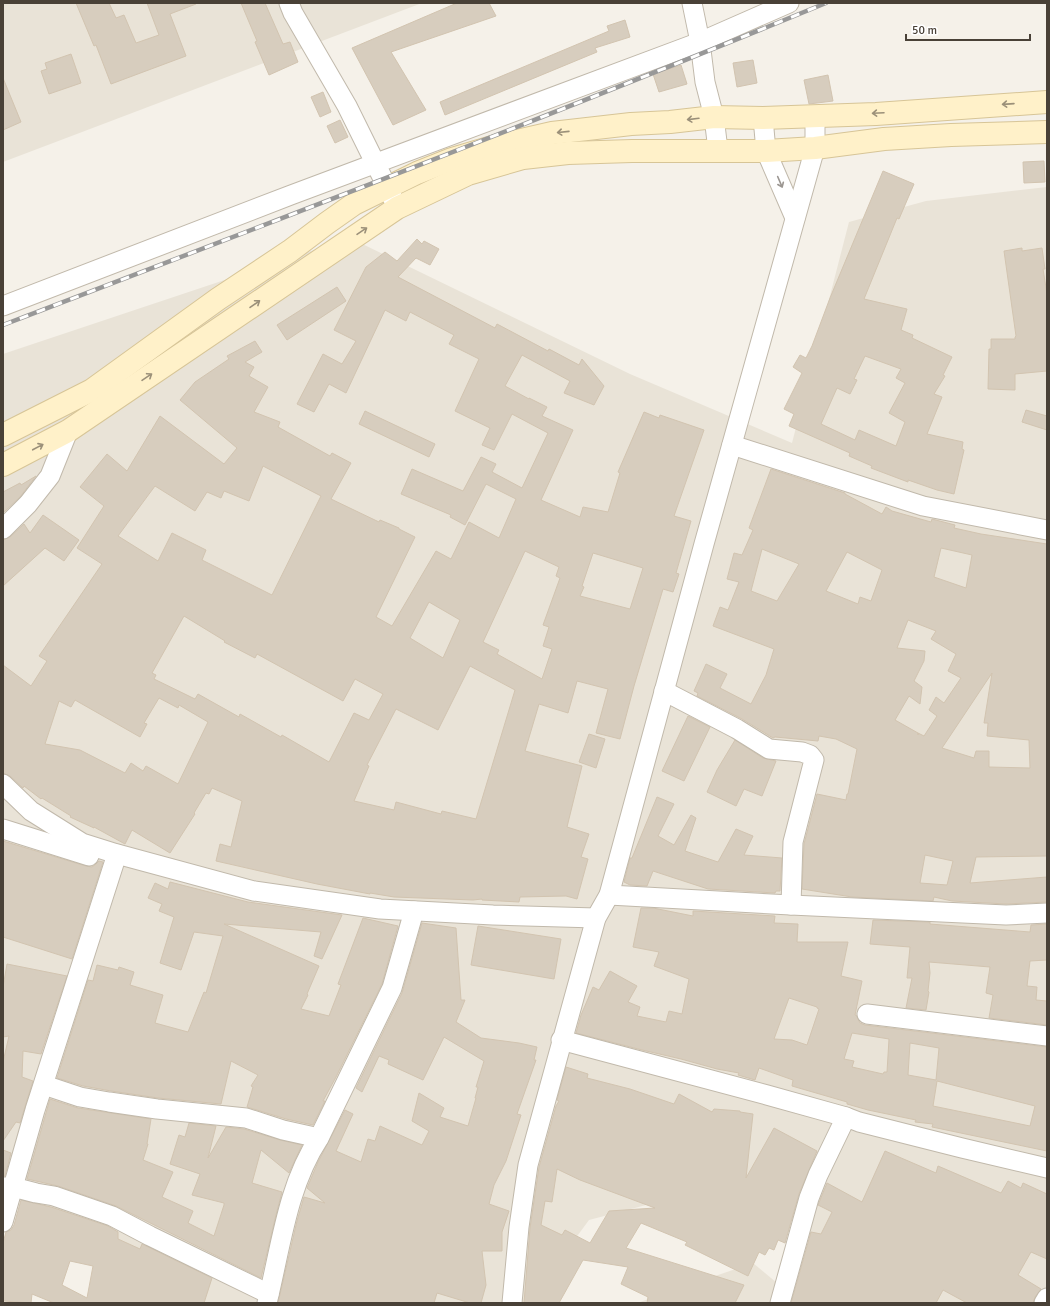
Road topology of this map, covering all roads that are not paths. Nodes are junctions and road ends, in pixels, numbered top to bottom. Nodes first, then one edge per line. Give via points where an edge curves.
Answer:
1 (289, 3) edge
2 (692, 3) edge
3 (789, 3) edge
4 (700, 42) junction
5 (1047, 102) edge
6 (816, 116) junction
7 (714, 117) junction
8 (763, 118) junction
9 (1047, 132) edge
10 (815, 148) junction
11 (718, 150) junction
12 (766, 151) junction
13 (375, 164) junction
14 (387, 188) junction
15 (397, 208) junction
16 (795, 218) junction
17 (3, 306) edge
18 (68, 431) junction
19 (3, 435) edge
20 (732, 445) junction
21 (3, 465) edge
22 (3, 529) edge
23 (1047, 530) edge
24 (664, 691) junction
25 (3, 784) edge
26 (3, 829) edge
27 (116, 859) junction
28 (609, 895) junction
29 (791, 905) junction
30 (414, 911) junction
31 (1047, 913) edge
32 (596, 918) junction
33 (867, 1014) dead end
34 (1047, 1036) edge
35 (561, 1040) junction
36 (44, 1084) junction
37 (846, 1117) junction
38 (319, 1138) junction
39 (1047, 1168) edge
40 (8, 1187) edge
41 (3, 1222) edge
42 (268, 1298) edge
43 (1047, 1298) edge
44 (512, 1303) edge
45 (780, 1303) edge
46 (1044, 1303) edge

1 - 13 street via 347,106
2 - 4 street
3 - 4 street
4 - 7 street
4 - 13 street
5 -> 6 street
6 - 8 street
6 - 10 street
7 - 8 street
7 - 11 street
7 -> 14 street via 552,133 452,159
8 - 12 street
9 - 10 street via 884,139
10 - 12 street
10 - 16 street
11 - 12 street
11 - 15 street via 568,153 523,158 468,174
12 -> 16 street
13 - 14 street
13 - 17 street
14 - 15 street
14 - 19 street via 354,204 92,390
18 -> 15 street
16 - 20 street
21 -> 18 street
18 - 22 street via 50,476 28,504
20 - 23 street via 923,506
20 - 24 street
24 - 28 street
24 - 29 street via 737,729 769,749 802,752 814,760 793,842
25 - 27 street via 31,811 82,844
26 - 27 street
27 - 30 street via 254,891 380,909
27 - 36 street
28 - 29 street
28 - 32 street
29 - 31 street via 1006,915
30 - 32 street
30 - 38 street via 392,988
32 - 35 street
33 - 34 street
35 - 37 street
35 - 44 street via 528,1165
36 - 38 street via 80,1097 158,1109 246,1118
36 - 40 street
37 - 39 street
37 - 45 street via 809,1198
38 - 42 street via 310,1151 294,1189
40 - 41 street
40 - 42 street via 54,1196 112,1216
43 - 46 street

